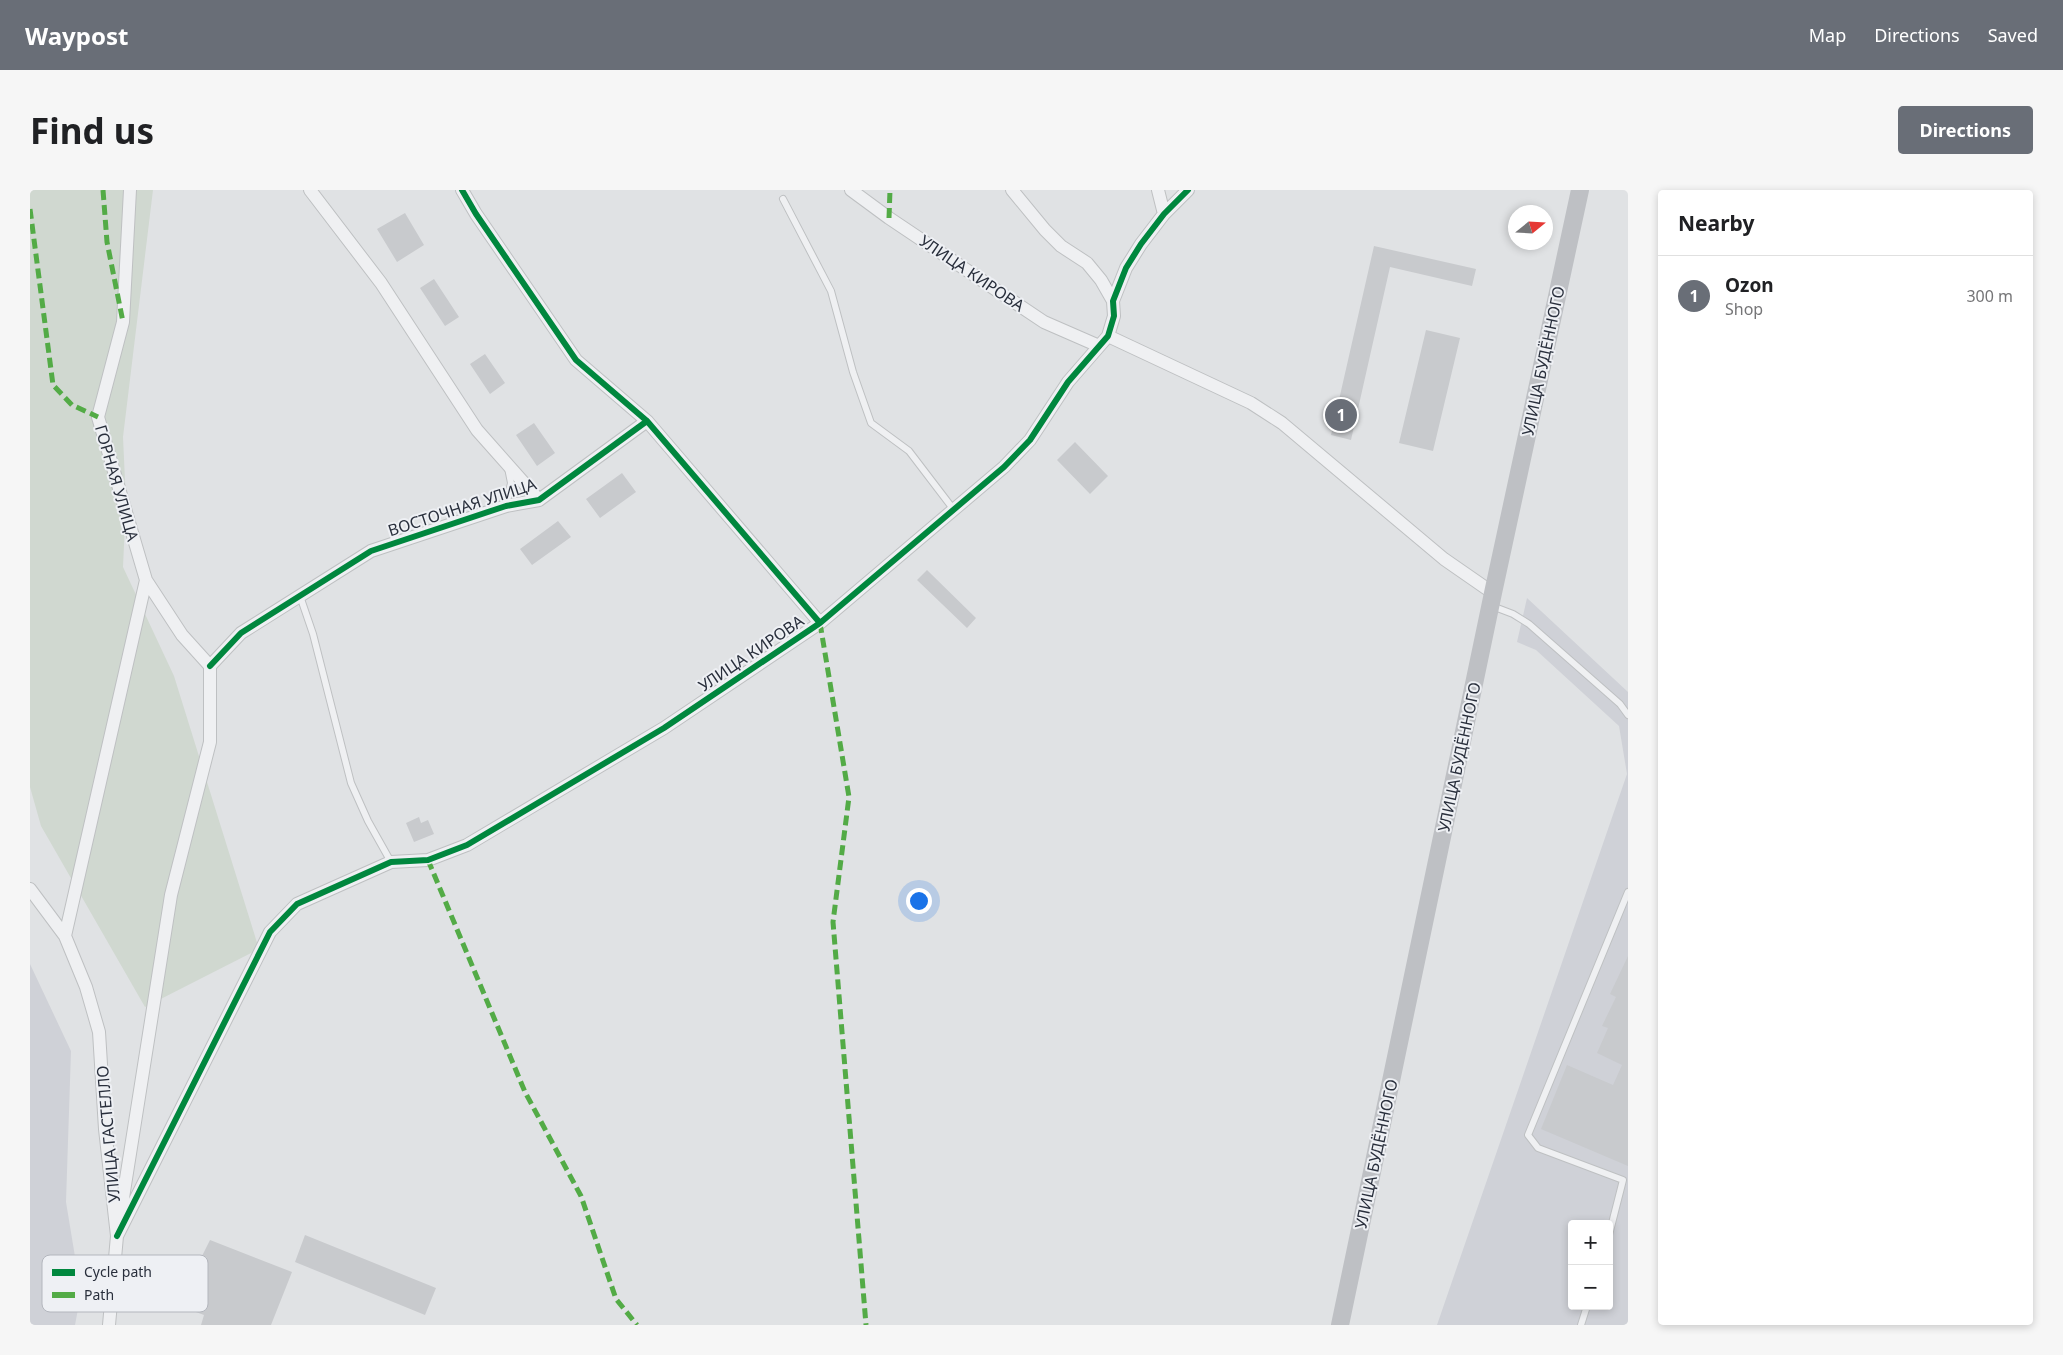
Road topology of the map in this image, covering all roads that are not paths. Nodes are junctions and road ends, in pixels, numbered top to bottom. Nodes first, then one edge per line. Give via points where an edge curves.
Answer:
1 (130, 190) edge
2 (310, 190) edge
3 (462, 190) edge
4 (851, 190) edge
5 (1012, 190) edge
6 (1158, 190) edge
7 (1188, 190) edge
8 (1580, 190) edge
9 (783, 198) dead end
10 (1164, 214) junction
11 (1113, 301) junction
12 (1108, 336) junction
13 (1099, 346) junction
14 (647, 421) junction
15 (508, 465) junction
16 (539, 500) junction
17 (506, 506) junction
18 (954, 510) junction
19 (146, 580) junction
20 (300, 596) junction
21 (1492, 600) junction
22 (820, 623) junction
23 (210, 666) junction
24 (1628, 715) edge
25 (391, 862) junction
26 (30, 889) edge
27 (1628, 892) edge
28 (65, 936) junction
29 (1613, 1220) edge
30 (117, 1236) junction
31 (116, 1255) edge
32 (1586, 1310) edge
33 (111, 1312) edge
34 (110, 1325) edge
35 (1340, 1325) edge
36 (1581, 1325) edge

1 - 19 street, ГОРНАЯ УЛИЦА via 123,322 98,417
2 - 15 street, ВОСТОЧНАЯ УЛИЦА via 381,283 477,430
3 - 14 street via 576,360
4 - 13 street, УЛИЦА КИРОВА via 1044,322
5 - 11 street via 1060,246 1087,263
6 - 10 street
7 - 10 street, УЛИЦА КИРОВА
8 - 21 main road, УЛИЦА БУДЁННОГО
9 - 18 lane via 831,290 853,372 871,423 909,451
10 - 11 street, УЛИЦА КИРОВА via 1126,268
11 - 12 street, УЛИЦА КИРОВА via 1114,316
12 - 13 street, УЛИЦА КИРОВА
12 - 21 street via 1251,402
13 - 18 street, УЛИЦА КИРОВА via 1068,382 1030,440
14 - 16 street, ВОСТОЧНАЯ УЛИЦА
14 - 22 street
15 - 16 street, ВОСТОЧНАЯ УЛИЦА
15 - 17 lane via 511,483
16 - 17 street, ВОСТОЧНАЯ УЛИЦА
17 - 20 street, ВОСТОЧНАЯ УЛИЦА via 371,551
18 - 22 street, УЛИЦА КИРОВА
19 - 23 street, ГОРНАЯ УЛИЦА via 182,635
19 - 28 street
20 - 23 street, ВОСТОЧНАЯ УЛИЦА via 241,633
20 - 25 lane via 313,634 351,783
21 - 24 lane via 1529,624 1620,704
21 - 35 main road, УЛИЦА БУДЁННОГО
22 - 25 street, УЛИЦА КИРОВА via 664,728 467,845 428,860
23 - 30 street via 210,742 171,895
25 - 30 street, УЛИЦА КИРОВА via 297,904 270,932
26 - 28 street, УЛИЦА ГАСТЕЛЛО
27 - 29 lane via 1528,1135 1538,1148 1623,1180
28 - 30 street, УЛИЦА ГАСТЕЛЛО via 100,1032 105,1129
30 - 31 street, УЛИЦА ГАСТЕЛЛО
32 - 36 lane
33 - 34 street, УЛИЦА ГАСТЕЛЛО

